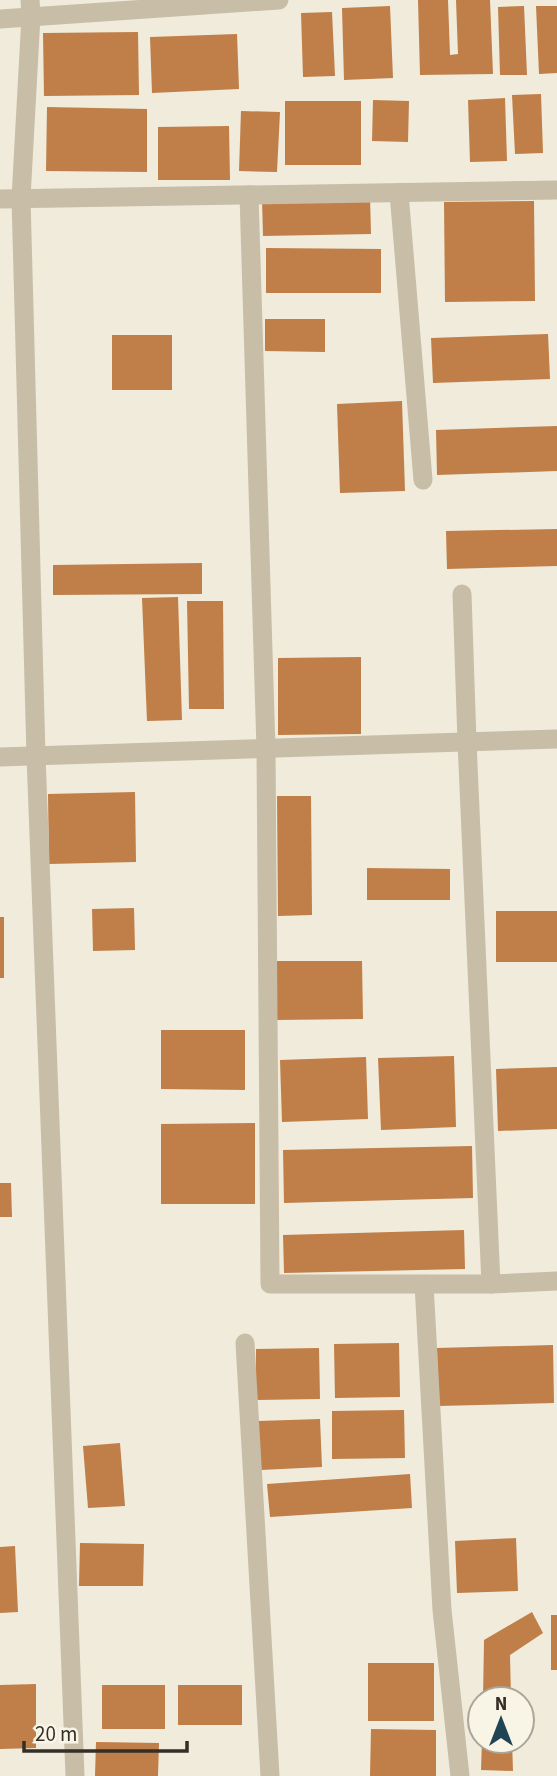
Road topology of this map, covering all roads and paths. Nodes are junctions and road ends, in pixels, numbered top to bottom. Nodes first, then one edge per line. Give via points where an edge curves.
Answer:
1 (279, 0) edge
2 (30, 8) edge
3 (0, 19) edge
4 (557, 190) edge
5 (399, 193) junction
6 (249, 195) junction
7 (21, 198) junction
8 (0, 199) edge
9 (423, 480) dead end
10 (462, 594) dead end
11 (557, 739) edge
12 (467, 742) junction
13 (266, 749) junction
14 (36, 756) junction
15 (0, 757) edge
16 (557, 1280) edge
17 (424, 1284) junction
18 (491, 1284) junction
19 (246, 1343) dead end
20 (75, 1776) edge
21 (270, 1776) edge
22 (460, 1776) edge

1 - 2 street
2 - 3 street
2 - 7 street
4 - 5 street
5 - 6 street
5 - 9 street
6 - 7 street
6 - 13 street
7 - 8 street
7 - 14 street
10 - 12 street
11 - 12 street
12 - 13 street
12 - 18 street
13 - 14 street
13 - 17 street via 270,1284
14 - 15 street
14 - 20 street
16 - 18 street
17 - 18 street
17 - 22 street via 442,1610
19 - 21 street

